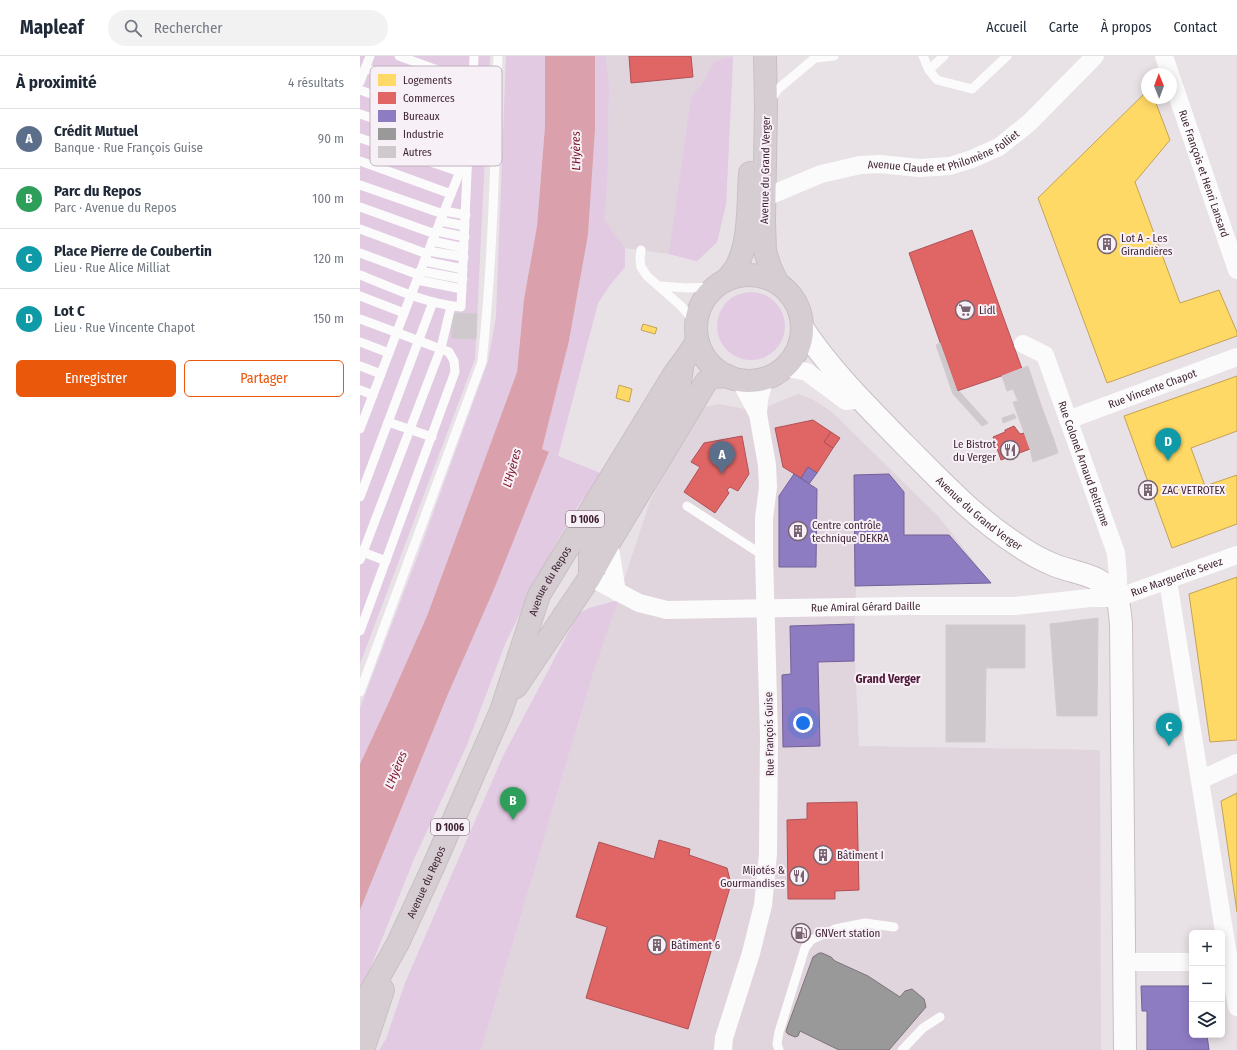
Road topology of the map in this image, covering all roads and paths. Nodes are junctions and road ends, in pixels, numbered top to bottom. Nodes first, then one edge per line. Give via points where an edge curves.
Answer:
1 (370, 56) edge
2 (399, 56) edge
3 (498, 56) edge
4 (754, 56) edge
5 (765, 56) edge
6 (834, 56) edge
7 (923, 56) edge
8 (944, 56) edge
9 (1007, 56) edge
10 (1095, 56) edge
11 (1164, 56) edge
12 (814, 57) edge
13 (426, 66) edge
14 (498, 66) edge
15 (365, 68) junction
16 (1168, 68) edge
17 (370, 70) edge
18 (929, 70) junction
19 (360, 82) edge
20 (360, 90) edge
21 (1177, 93) edge
22 (370, 94) edge
23 (766, 107) junction
24 (360, 114) edge
25 (370, 118) edge
26 (360, 138) edge
27 (370, 141) edge
28 (360, 162) edge
29 (370, 166) edge
30 (371, 166) edge
31 (442, 166) edge
32 (462, 166) edge
33 (468, 166) edge
34 (495, 166) edge
35 (460, 172) junction
36 (360, 185) edge
37 (451, 194) junction
38 (764, 198) junction
39 (360, 207) edge
40 (466, 215) junction
41 (442, 216) junction
42 (465, 226) junction
43 (360, 229) edge
44 (435, 236) junction
45 (465, 236) junction
46 (464, 248) junction
47 (641, 250) dead end
48 (360, 253) edge
49 (427, 255) junction
50 (464, 258) junction
51 (463, 269) junction
52 (1237, 270) edge
53 (360, 275) edge
54 (419, 275) junction
55 (463, 279) junction
56 (777, 282) junction
57 (721, 283) junction
58 (659, 286) junction
59 (462, 289) junction
60 (411, 295) junction
61 (360, 296) edge
62 (433, 302) junction
63 (451, 306) junction
64 (404, 313) junction
65 (360, 319) edge
66 (802, 328) junction
67 (397, 332) junction
68 (696, 332) junction
69 (419, 340) junction
70 (360, 342) edge
71 (1022, 344) dead end
72 (441, 348) junction
73 (389, 353) junction
74 (1237, 357) edge
75 (683, 360) junction
76 (360, 366) edge
77 (784, 367) junction
78 (381, 374) junction
79 (734, 378) junction
80 (765, 378) junction
81 (360, 390) edge
82 (373, 395) junction
83 (860, 399) junction
84 (363, 414) edge
85 (758, 414) junction
86 (1068, 420) junction
87 (388, 422) junction
88 (360, 429) edge
89 (410, 430) junction
90 (432, 438) junction
91 (360, 497) edge
92 (687, 506) dead end
93 (609, 543) junction
94 (361, 554) edge
95 (1237, 555) edge
96 (764, 556) junction
97 (386, 561) junction
98 (590, 577) junction
99 (1168, 580) junction
100 (617, 592) junction
101 (1117, 598) junction
102 (766, 608) junction
103 (360, 631) edge
104 (360, 692) edge
105 (501, 710) junction
106 (1237, 763) edge
107 (1200, 780) junction
108 (894, 927) dead end
109 (398, 943) junction
110 (1229, 961) edge
111 (1124, 962) junction
112 (1189, 962) edge
113 (1237, 1007) edge
114 (360, 1011) edge
115 (940, 1017) dead end
116 (363, 1050) edge
117 (723, 1050) edge
118 (779, 1050) edge
119 (902, 1050) edge
120 (1125, 1050) edge

1 - 15 lane
2 - 13 lane
3 - 14 lane
4 - 57 main road, Avenue du Grand Verger via 754,107 744,250 738,264
5 - 23 main road, Avenue du Grand Verger
6 - 12 lane
7 - 18 lane
8 - 18 lane
9 - 18 lane via 972,89 937,80
10 - 38 street, Avenue Claude et Philomène Folliet via 1029,123 999,147 972,159 950,166 919,168 880,164 860,165 821,174
11 - 16 street, Rue François et Henri Lansard
12 - 23 lane via 778,89
15 - 17 lane
15 - 19 lane
20 - 22 lane
21 - 52 street, Rue François et Henri Lansard
23 - 38 main road, Avenue du Grand Verger
24 - 25 lane
26 - 27 lane
28 - 29 lane
30 - 37 lane
31 - 35 lane
32 - 35 lane
33 - 40 lane
34 - 104 lane via 488,306 482,362
35 - 37 lane
36 - 41 lane
37 - 41 lane
38 - 56 main road, Avenue du Grand Verger via 765,251
39 - 44 lane
40 - 41 lane
40 - 42 lane
41 - 42 lane
41 - 44 lane
42 - 45 lane
43 - 49 lane
44 - 45 lane
44 - 46 lane
44 - 49 lane
45 - 46 lane
46 - 50 lane
47 - 58 lane via 641,267
48 - 54 lane
49 - 50 lane
49 - 51 lane
49 - 54 lane
50 - 51 lane
51 - 55 lane
53 - 60 lane
54 - 55 lane
54 - 59 lane
54 - 60 lane
55 - 59 lane
56 - 57 main road via 761,276 744,274
56 - 66 main road via 788,290 796,301 801,314
57 - 58 lane via 687,288
57 - 68 main road via 705,297 699,309
58 - 68 lane via 681,306
59 - 63 lane via 461,307
60 - 62 lane
60 - 64 lane
61 - 64 lane
62 - 63 lane
62 - 69 lane
63 - 72 lane
64 - 67 lane
65 - 67 lane
66 - 77 main road via 798,349
66 - 83 main road, Avenue du Grand Verger via 820,354
67 - 69 lane
67 - 73 lane
68 - 75 main road, Avenue du Repos / D 1006 via 692,350
68 - 79 main road via 703,355 714,368
69 - 72 lane
69 - 87 lane
70 - 73 lane
71 - 86 street, Rue Colonel Arnaud Beltrame via 1046,355
72 - 89 lane
72 - 90 lane via 449,352 454,361 455,372
73 - 78 lane
74 - 86 street, Rue Vincente Chapot
75 - 98 main road, Avenue du Repos / D 1006 via 677,404 592,539
75 - 105 main road, Avenue du Repos / D 1006 via 539,595
76 - 78 lane
77 - 80 main road via 776,374
77 - 83 street via 807,372 846,401
78 - 82 lane
79 - 80 main road via 753,381
79 - 85 street, Rue François Guise
79 - 93 main road, Avenue du Repos / D 1006 via 712,377 706,382
80 - 85 street, Rue François Guise
81 - 82 lane
82 - 84 lane
83 - 101 main road, Avenue du Grand Verger via 956,497 986,522 1019,547 1054,565 1089,575 1105,584
84 - 88 lane
85 - 96 street, Rue François Guise via 768,487 764,518
86 - 101 street, Rue Colonel Arnaud Beltrame via 1116,553
87 - 89 lane
87 - 91 lane
89 - 90 lane
89 - 94 lane
90 - 97 lane
92 - 96 lane
93 - 98 main road, Avenue du Repos / D 1006
93 - 100 street
94 - 97 lane
95 - 99 street, Rue Marguerite Sevez
96 - 102 street, Rue François Guise
97 - 103 lane
98 - 100 street, Rue Amiral Gérard Daille
98 - 105 main road, Avenue du Repos / D 1006
99 - 101 street, Rue Marguerite Sevez
99 - 107 street
100 - 102 street, Rue Amiral Gérard Daille via 638,603 667,610
101 - 102 street, Rue Amiral Gérard Daille via 1090,598 1015,606
101 - 111 main road via 1122,624
102 - 117 street, Rue François Guise via 770,736 768,854 762,905 751,953 724,1038
105 - 109 main road, Avenue du Repos / D 1006
106 - 107 street
107 - 110 street
108 - 118 lane via 865,924 835,929 811,940 805,948 779,1032
109 - 114 main road, Avenue du Repos / D 1006
109 - 116 main road, Avenue du Repos / D 1006
110 - 113 street
111 - 112 street
111 - 120 main road
115 - 119 lane via 923,1028

